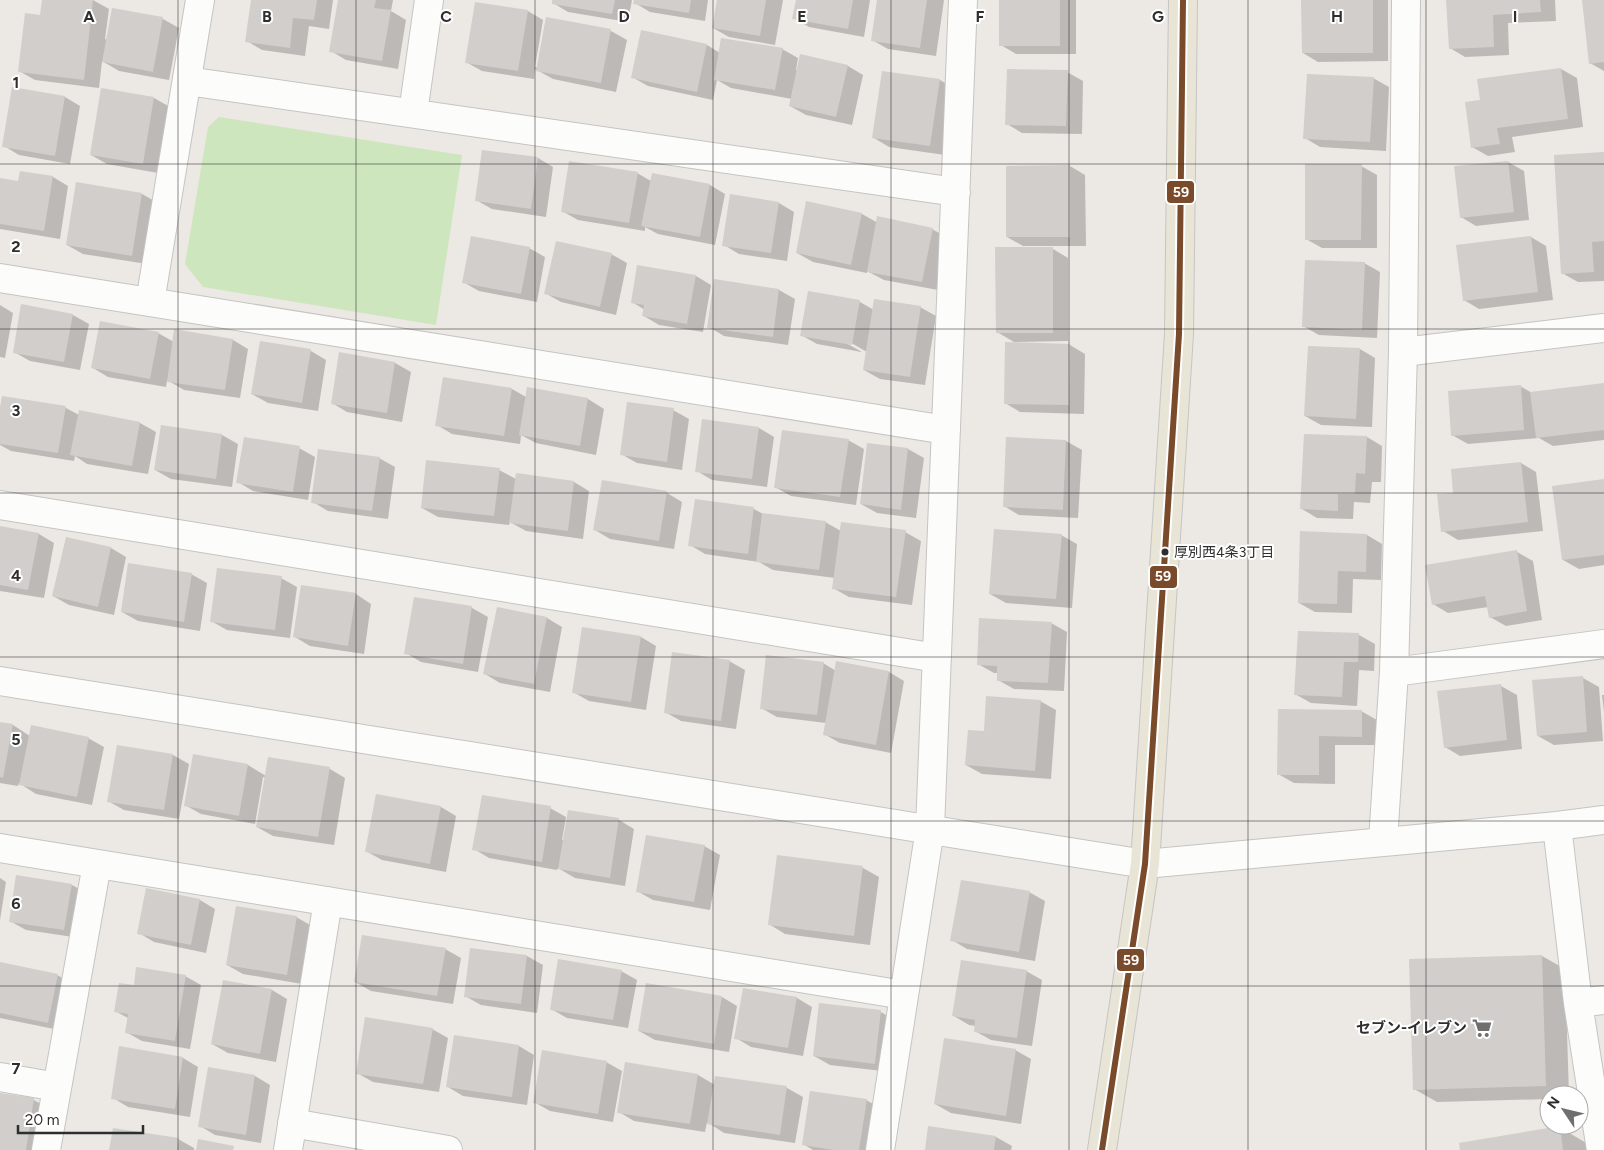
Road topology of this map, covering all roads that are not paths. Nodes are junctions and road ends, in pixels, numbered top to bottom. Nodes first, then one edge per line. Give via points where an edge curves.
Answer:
1 (200, 0) edge
2 (429, 0) edge
3 (963, 0) edge
4 (1183, 0) edge
5 (1406, 0) edge
6 (187, 81) junction
7 (413, 113) junction
8 (956, 192) junction
9 (0, 278) edge
10 (150, 302) junction
11 (1604, 328) edge
12 (1403, 352) junction
13 (946, 430) junction
14 (0, 506) edge
15 (1604, 644) edge
16 (937, 658) junction
17 (1394, 672) junction
18 (0, 681) edge
19 (1604, 820) edge
20 (1557, 826) junction
21 (930, 829) junction
22 (1383, 841) junction
23 (0, 848) edge
24 (97, 864) junction
25 (1145, 864) junction
26 (328, 901) junction
27 (904, 995) junction
28 (1591, 1002) edge
29 (0, 1077) edge
30 (57, 1087) junction
31 (292, 1123) junction
32 (46, 1150) edge
33 (288, 1150) edge
34 (448, 1150) edge
35 (880, 1150) edge
36 (1102, 1150) edge
37 (1601, 1150) edge

1 - 6 street
2 - 7 street
3 - 8 street
4 - 25 main road via 1179,334
5 - 12 street
6 - 7 street
6 - 10 street
7 - 8 street
8 - 13 street
9 - 10 street
10 - 13 street
11 - 12 street
12 - 17 street
13 - 16 street
14 - 16 street
15 - 17 street
16 - 21 street
17 - 22 street
18 - 21 street
19 - 20 street
20 - 22 street
20 - 28 street
21 - 25 street
21 - 27 street
22 - 25 street
23 - 24 street
24 - 26 street
24 - 30 street
25 - 36 main road
26 - 27 street
26 - 31 street
27 - 35 street
28 - 37 street
29 - 30 street
30 - 32 street
31 - 33 street
31 - 34 street

